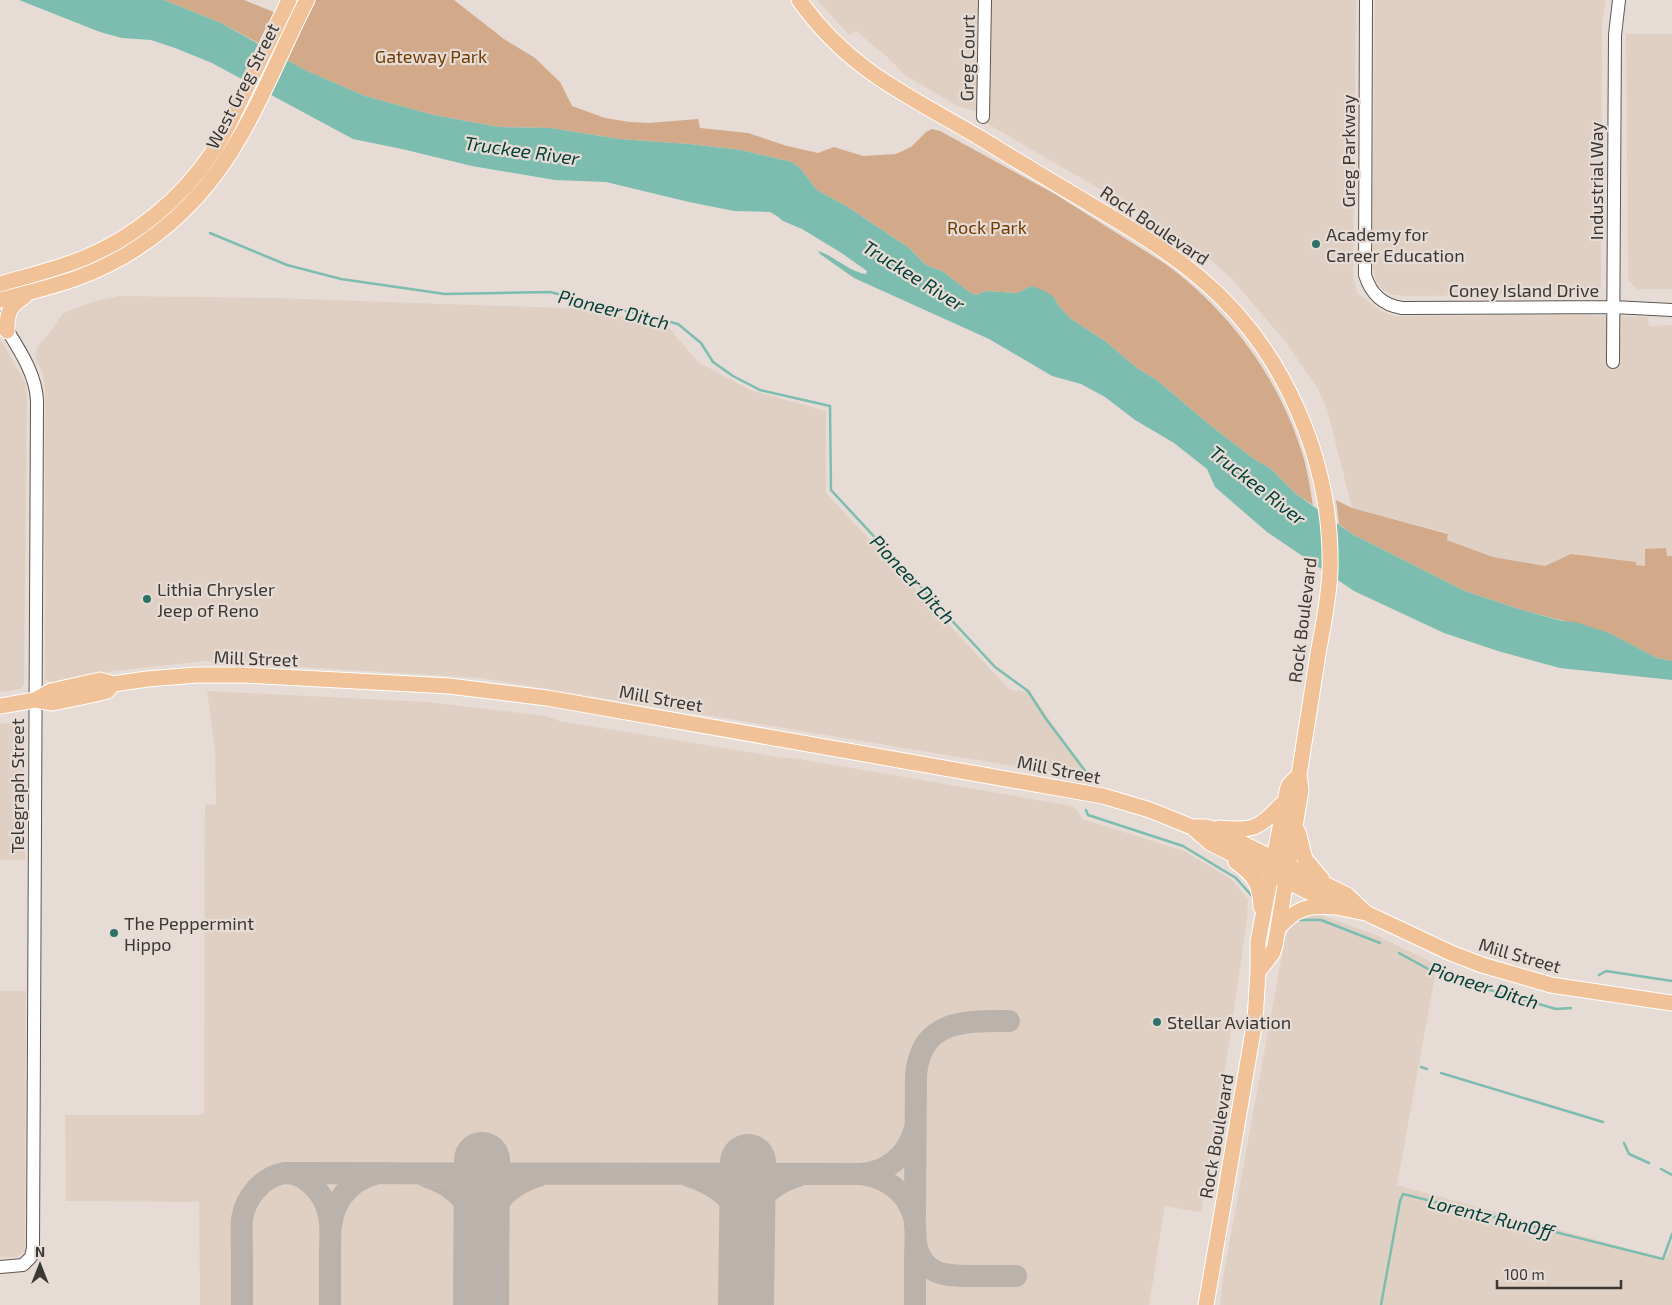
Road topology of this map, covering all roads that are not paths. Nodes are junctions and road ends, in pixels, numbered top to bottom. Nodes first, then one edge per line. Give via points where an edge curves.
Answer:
1 (289, 0) edge
2 (307, 0) edge
3 (799, 0) edge
4 (985, 0) edge
5 (1366, 0) edge
6 (1619, 0) edge
7 (983, 117) dead end
8 (0, 284) edge
9 (31, 291) junction
10 (1378, 298) joint
11 (0, 300) edge
12 (1613, 307) junction
13 (1672, 310) edge
14 (4, 325) edge
15 (1613, 362) dead end
16 (35, 700) junction
17 (0, 706) edge
18 (1299, 775) junction
19 (1285, 801) junction
20 (1297, 818) junction
21 (1199, 826) junction
22 (1210, 843) junction
23 (1273, 866) junction
24 (1289, 866) junction
25 (1287, 881) junction
26 (1330, 886) junction
27 (1341, 908) junction
28 (1366, 913) junction
29 (1261, 926) junction
30 (1278, 928) junction
31 (1258, 972) junction
32 (1672, 1003) edge
33 (0, 1267) edge
34 (1206, 1305) edge

1 - 8 main road, West Greg Street via 219,142 191,180 162,209 133,232 84,258
2 - 9 main road, West Greg Street via 239,140 196,199 140,246 107,265
3 - 18 main road, Rock Boulevard via 831,39 878,78 1170,254 1202,279 1246,326 1268,357 1301,419 1315,459 1329,536 1327,603
4 - 7 street, Greg Court
5 - 10 street, Greg Parkway via 1365,275
6 - 12 street, Industrial Way via 1615,35
9 - 11 main road, West Greg Street
9 - 14 main road via 9,309
10 - 12 street, Coney Island Drive via 1402,308
12 - 13 street, Coney Island Drive
12 - 15 street, Industrial Way
14 - 16 street, Telegraph Street via 32,375 36,390
16 - 17 main road, Mill Street
16 - 21 main road, Mill Street via 53,703 107,691 113,684 179,676 229,674 429,684 644,714 1077,791
16 - 33 street, Telegraph Street via 33,1248 28,1261 20,1266
18 - 19 main road, Rock Boulevard via 1289,785
18 - 20 main road, Rock Boulevard via 1301,790
19 - 21 main road via 1256,828 1238,830
19 - 23 main road, Rock Boulevard
20 - 24 main road, Rock Boulevard
20 - 26 main road via 1305,859
21 - 22 main road, Mill Street via 1203,838
21 - 23 main road, Mill Street
22 - 23 main road, Mill Street
22 - 29 main road via 1254,877 1260,890
23 - 24 main road, Mill Street
23 - 25 main road, Mill Street
23 - 29 main road, Rock Boulevard
24 - 25 main road, Rock Boulevard
24 - 26 main road, Mill Street
25 - 27 main road, Mill Street
25 - 30 main road, Rock Boulevard
26 - 28 main road, Mill Street via 1347,895
27 - 28 main road, Mill Street
27 - 30 main road via 1306,908 1294,913
28 - 32 main road, Mill Street via 1451,953 1517,976 1572,989
29 - 31 main road, Rock Boulevard
30 - 31 main road, Rock Boulevard via 1272,954
31 - 34 main road, Rock Boulevard via 1256,1013

